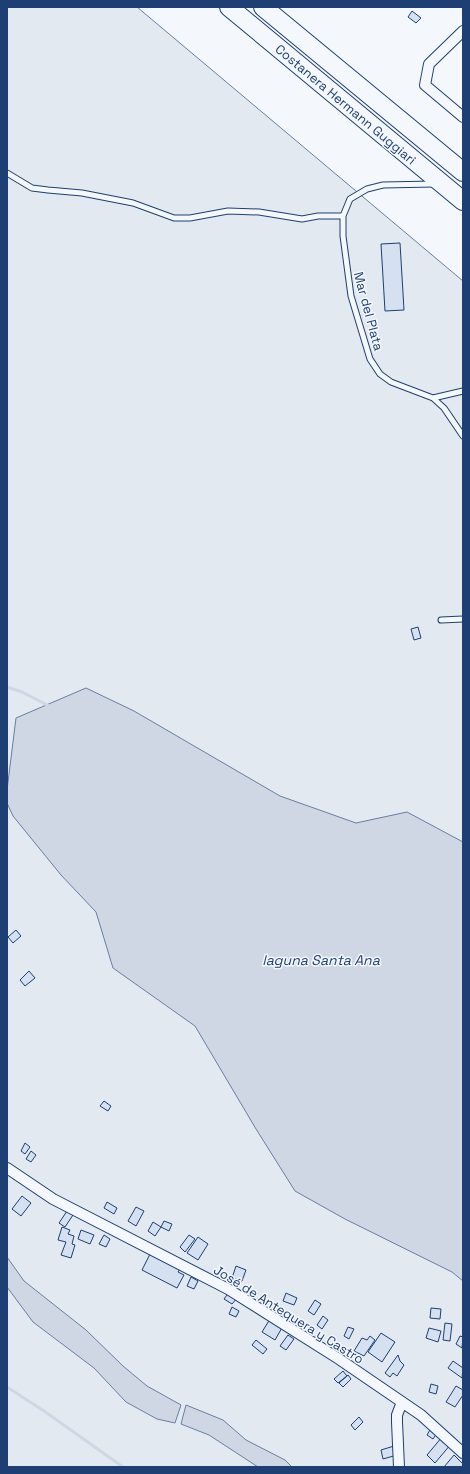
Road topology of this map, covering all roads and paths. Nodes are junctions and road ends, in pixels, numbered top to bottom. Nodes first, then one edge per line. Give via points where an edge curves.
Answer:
1 (229, 7) edge
2 (263, 7) edge
3 (463, 31) edge
4 (463, 117) edge
5 (463, 172) edge
6 (7, 173) edge
7 (442, 184) junction
8 (463, 201) edge
9 (343, 216) junction
10 (463, 391) edge
11 (433, 398) junction
12 (463, 436) edge
13 (463, 619) edge
14 (441, 620) dead end
15 (7, 1168) edge
16 (402, 1402) junction
17 (463, 1452) edge
18 (399, 1467) edge

1 - 7 highway, Costanera Hermann Guggiari
2 - 5 highway, Costanera Hermann Guggiari
3 - 4 street via 430,64 425,85
6 - 9 lane via 32,188 82,192 133,203 174,218 190,218 228,211 259,212 302,219
7 - 8 highway, Costanera Hermann Guggiari
7 - 9 lane via 383,185 367,189 350,199
9 - 11 lane, Mar del Plata via 351,296 370,359 380,374 391,382
10 - 11 lane
11 - 12 lane, Mar del Plata via 444,408
13 - 14 lane
15 - 16 street, José de Antequera y Castro via 53,1199 228,1289
16 - 17 street, José de Antequera y Castro
16 - 18 street via 397,1415

